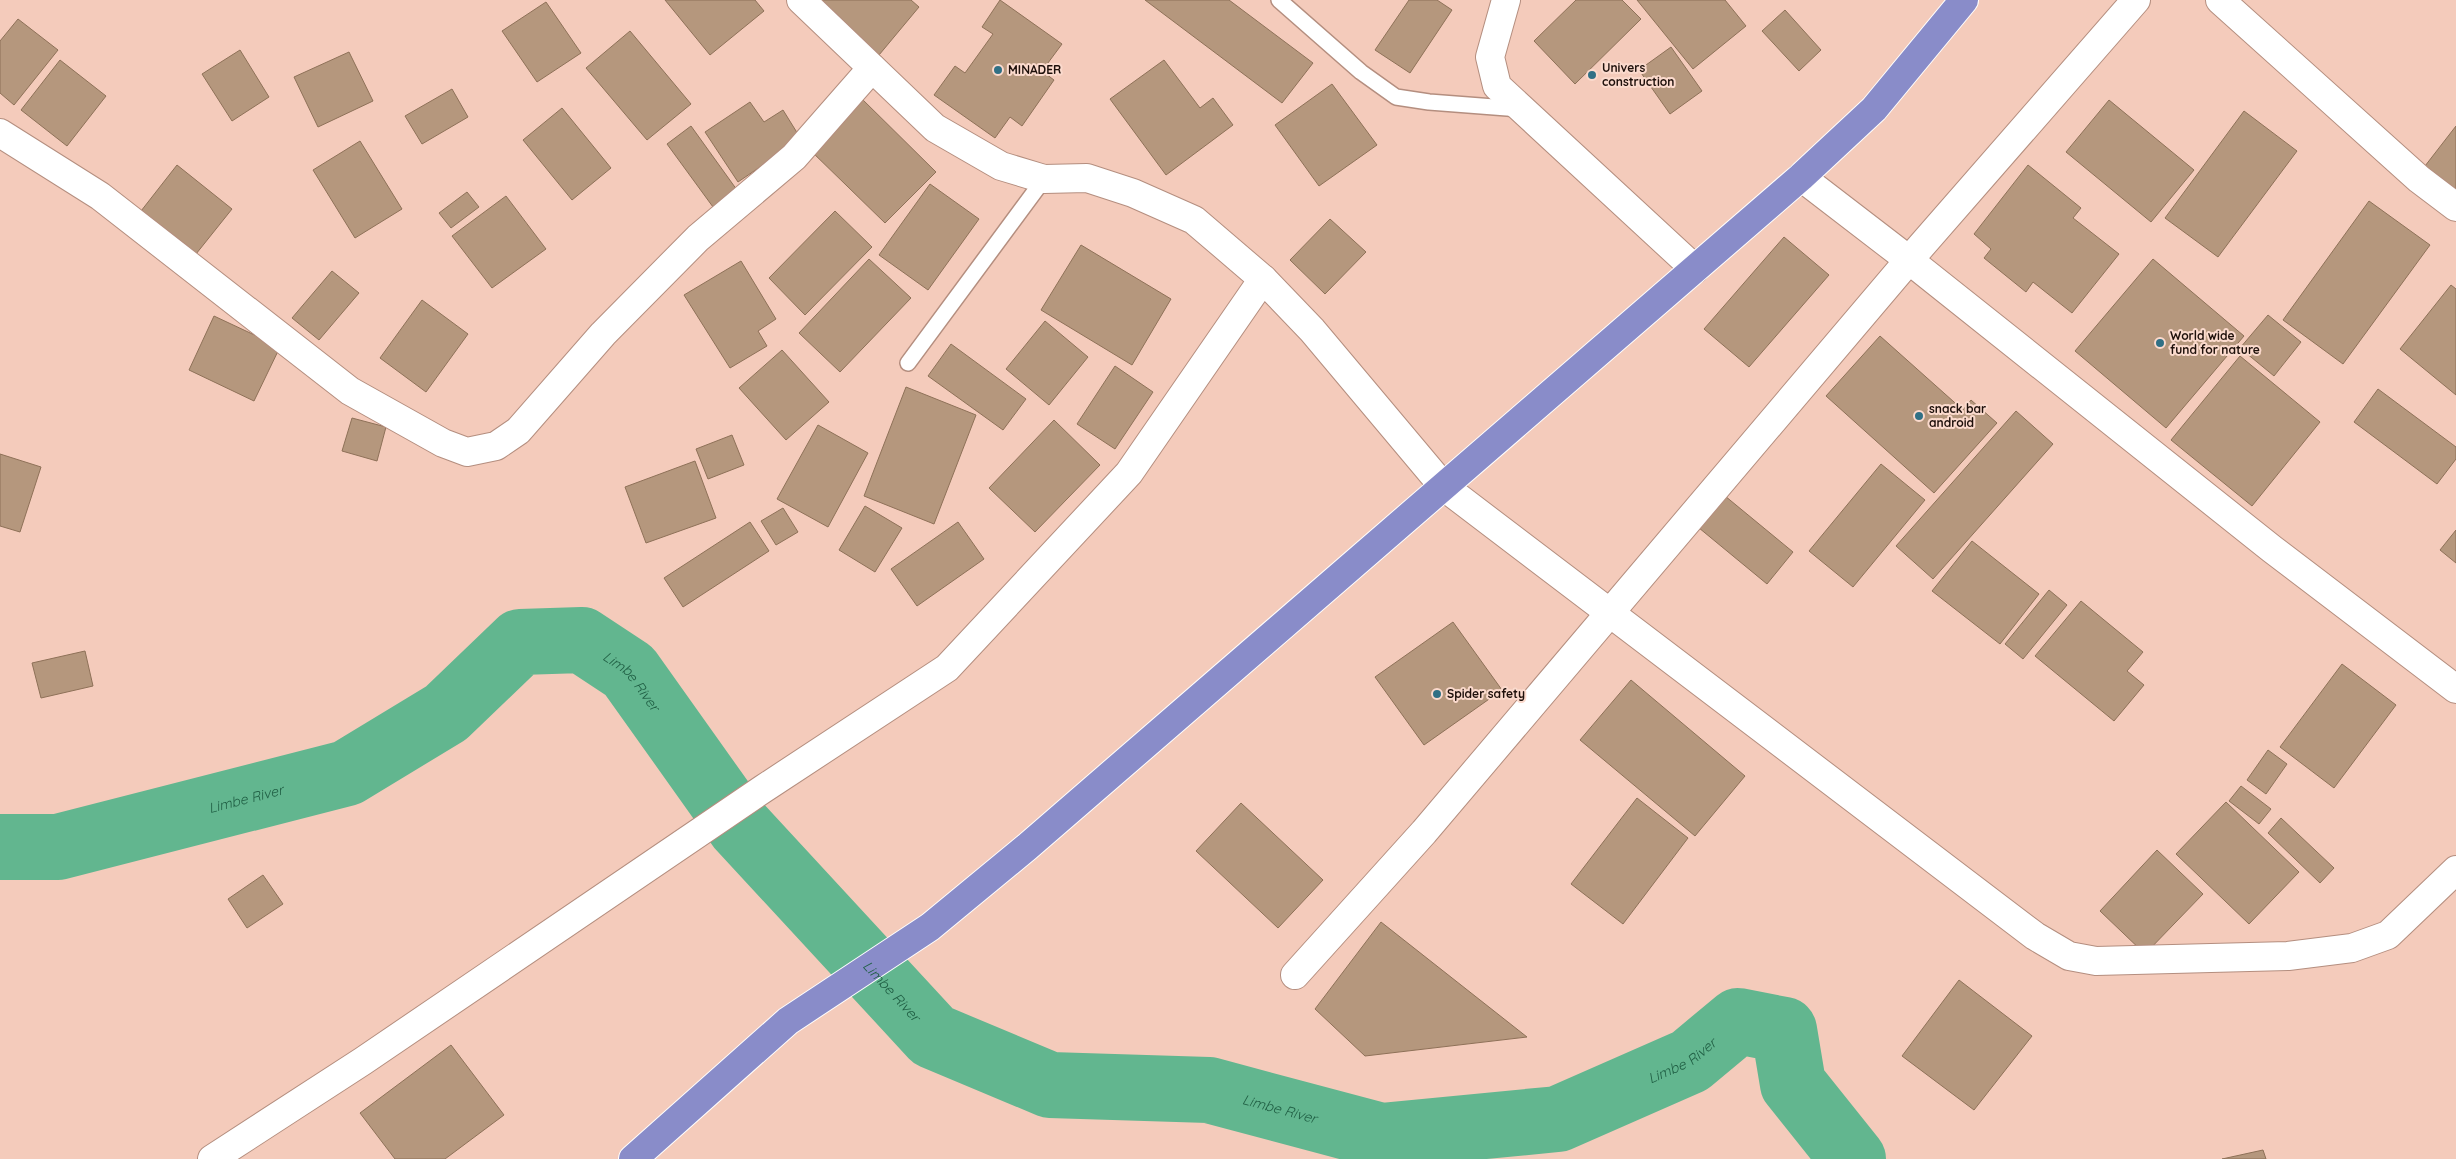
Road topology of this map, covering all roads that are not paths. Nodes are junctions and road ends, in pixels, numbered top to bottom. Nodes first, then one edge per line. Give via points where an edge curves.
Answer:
1 (801, 0) edge
2 (1279, 0) edge
3 (1506, 0) edge
4 (1964, 0) edge
5 (2136, 0) edge
6 (2220, 0) edge
7 (872, 68) junction
8 (1521, 109) junction
9 (0, 133) edge
10 (1801, 177) junction
11 (1044, 179) junction
12 (2456, 207) edge
13 (1909, 260) junction
14 (1695, 269) junction
15 (1263, 279) junction
16 (908, 363) dead end
17 (1444, 486) junction
18 (1612, 612) junction
19 (2456, 689) edge
20 (2456, 870) edge
21 (1295, 975) dead end
22 (212, 1159) edge
23 (633, 1159) edge

1 - 7 street
2 - 8 lane via 1361,72 1396,97
3 - 8 street via 1490,57 1497,86
4 - 10 highway via 1874,109
5 - 13 street
6 - 12 street via 2419,179
7 - 9 street via 794,157 698,238 603,334 518,431 496,446 467,452 443,443 350,391 100,196
7 - 11 street via 935,128 1001,166
8 - 14 street
10 - 13 street
10 - 14 highway
11 - 15 street via 1087,178 1133,193 1194,220
11 - 16 lane
13 - 18 street
13 - 19 street via 2272,550
14 - 17 highway
15 - 17 street via 1312,330
15 - 22 street via 1129,473 947,668
17 - 18 street
17 - 23 highway via 1034,841 930,927 788,1021
18 - 20 street via 2035,936 2069,956 2096,961 2288,956 2352,948 2388,935
18 - 21 street via 1424,832

